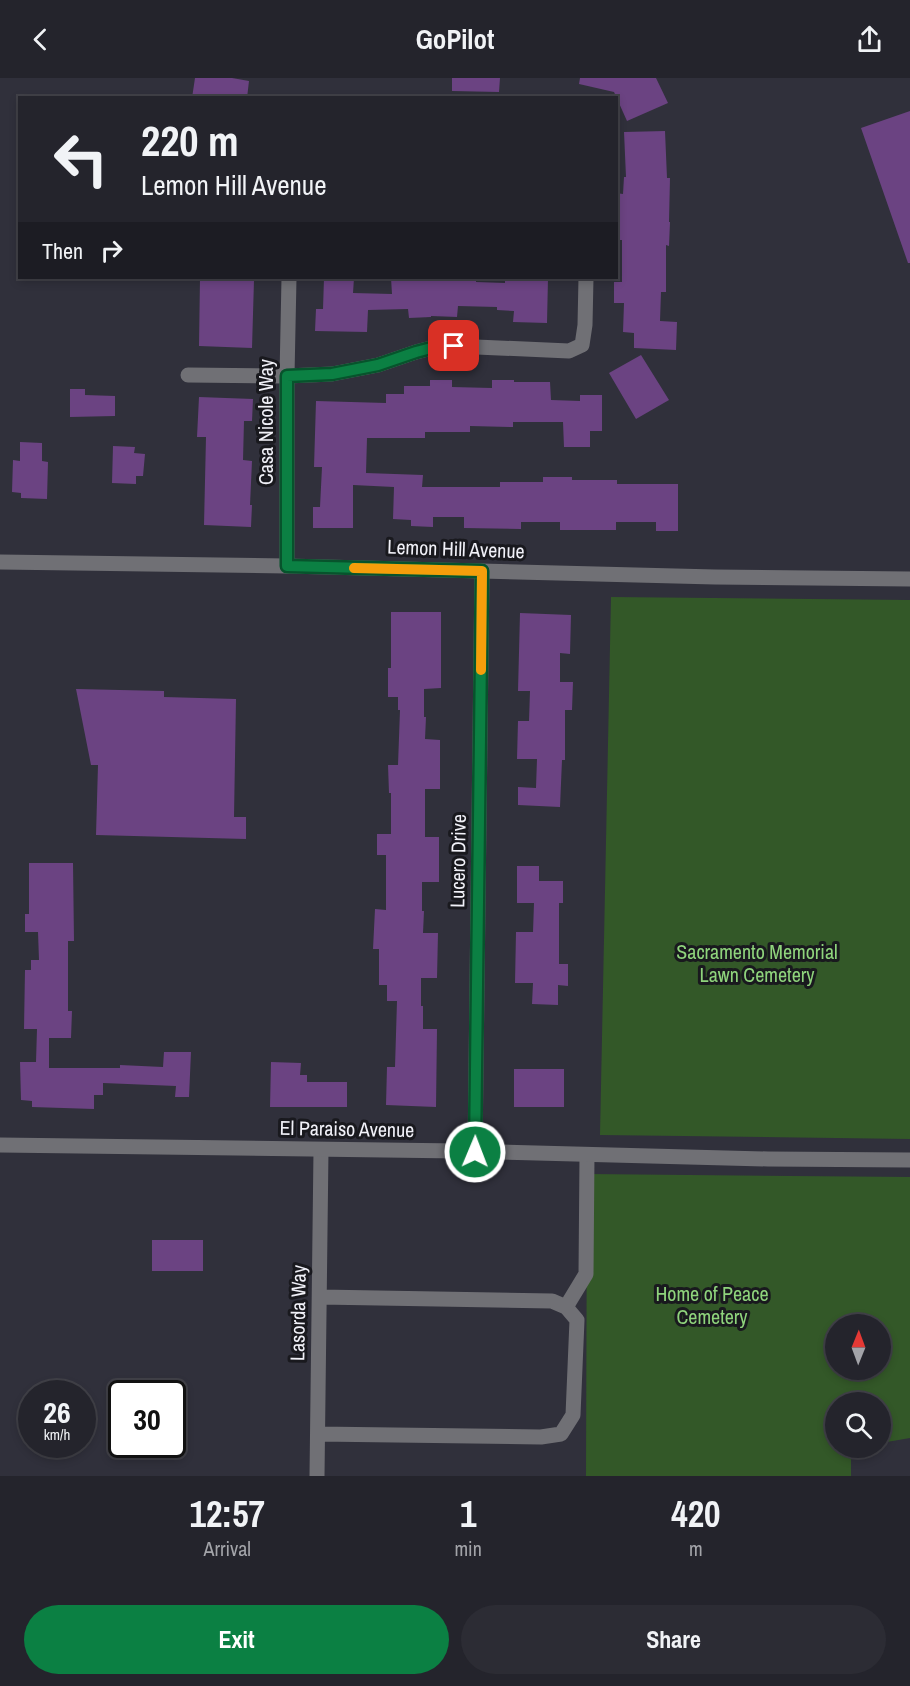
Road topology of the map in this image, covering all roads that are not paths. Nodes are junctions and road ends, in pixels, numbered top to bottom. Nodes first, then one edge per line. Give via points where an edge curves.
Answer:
1 (289, 279) edge
2 (586, 279) edge
3 (188, 375) dead end
4 (287, 376) junction
5 (0, 562) edge
6 (287, 566) junction
7 (482, 571) junction
8 (910, 579) edge
9 (0, 1146) edge
10 (321, 1150) junction
11 (475, 1152) junction
12 (587, 1155) junction
13 (910, 1160) edge
14 (320, 1297) junction
15 (566, 1307) junction
16 (318, 1434) junction
17 (317, 1476) edge

1 - 4 street, Casa Nicole Way
2 - 4 street via 582,345 569,351 435,347 378,365 332,374
3 - 4 street
4 - 6 street, Casa Nicole Way
5 - 6 street, Lemon Hill Avenue
6 - 7 street, Lemon Hill Avenue
7 - 8 street, Lemon Hill Avenue
7 - 11 street, Lucero Drive
9 - 10 street, El Paraiso Avenue
10 - 11 street, El Paraiso Avenue
10 - 14 street, Lasorda Way
11 - 12 street, El Paraiso Avenue
12 - 13 street, El Paraiso Avenue
12 - 15 street via 586,1274
14 - 15 street via 552,1301
14 - 16 street, Lasorda Way
15 - 16 street via 577,1320 575,1387 573,1415 561,1434
16 - 17 street, Lasorda Way

